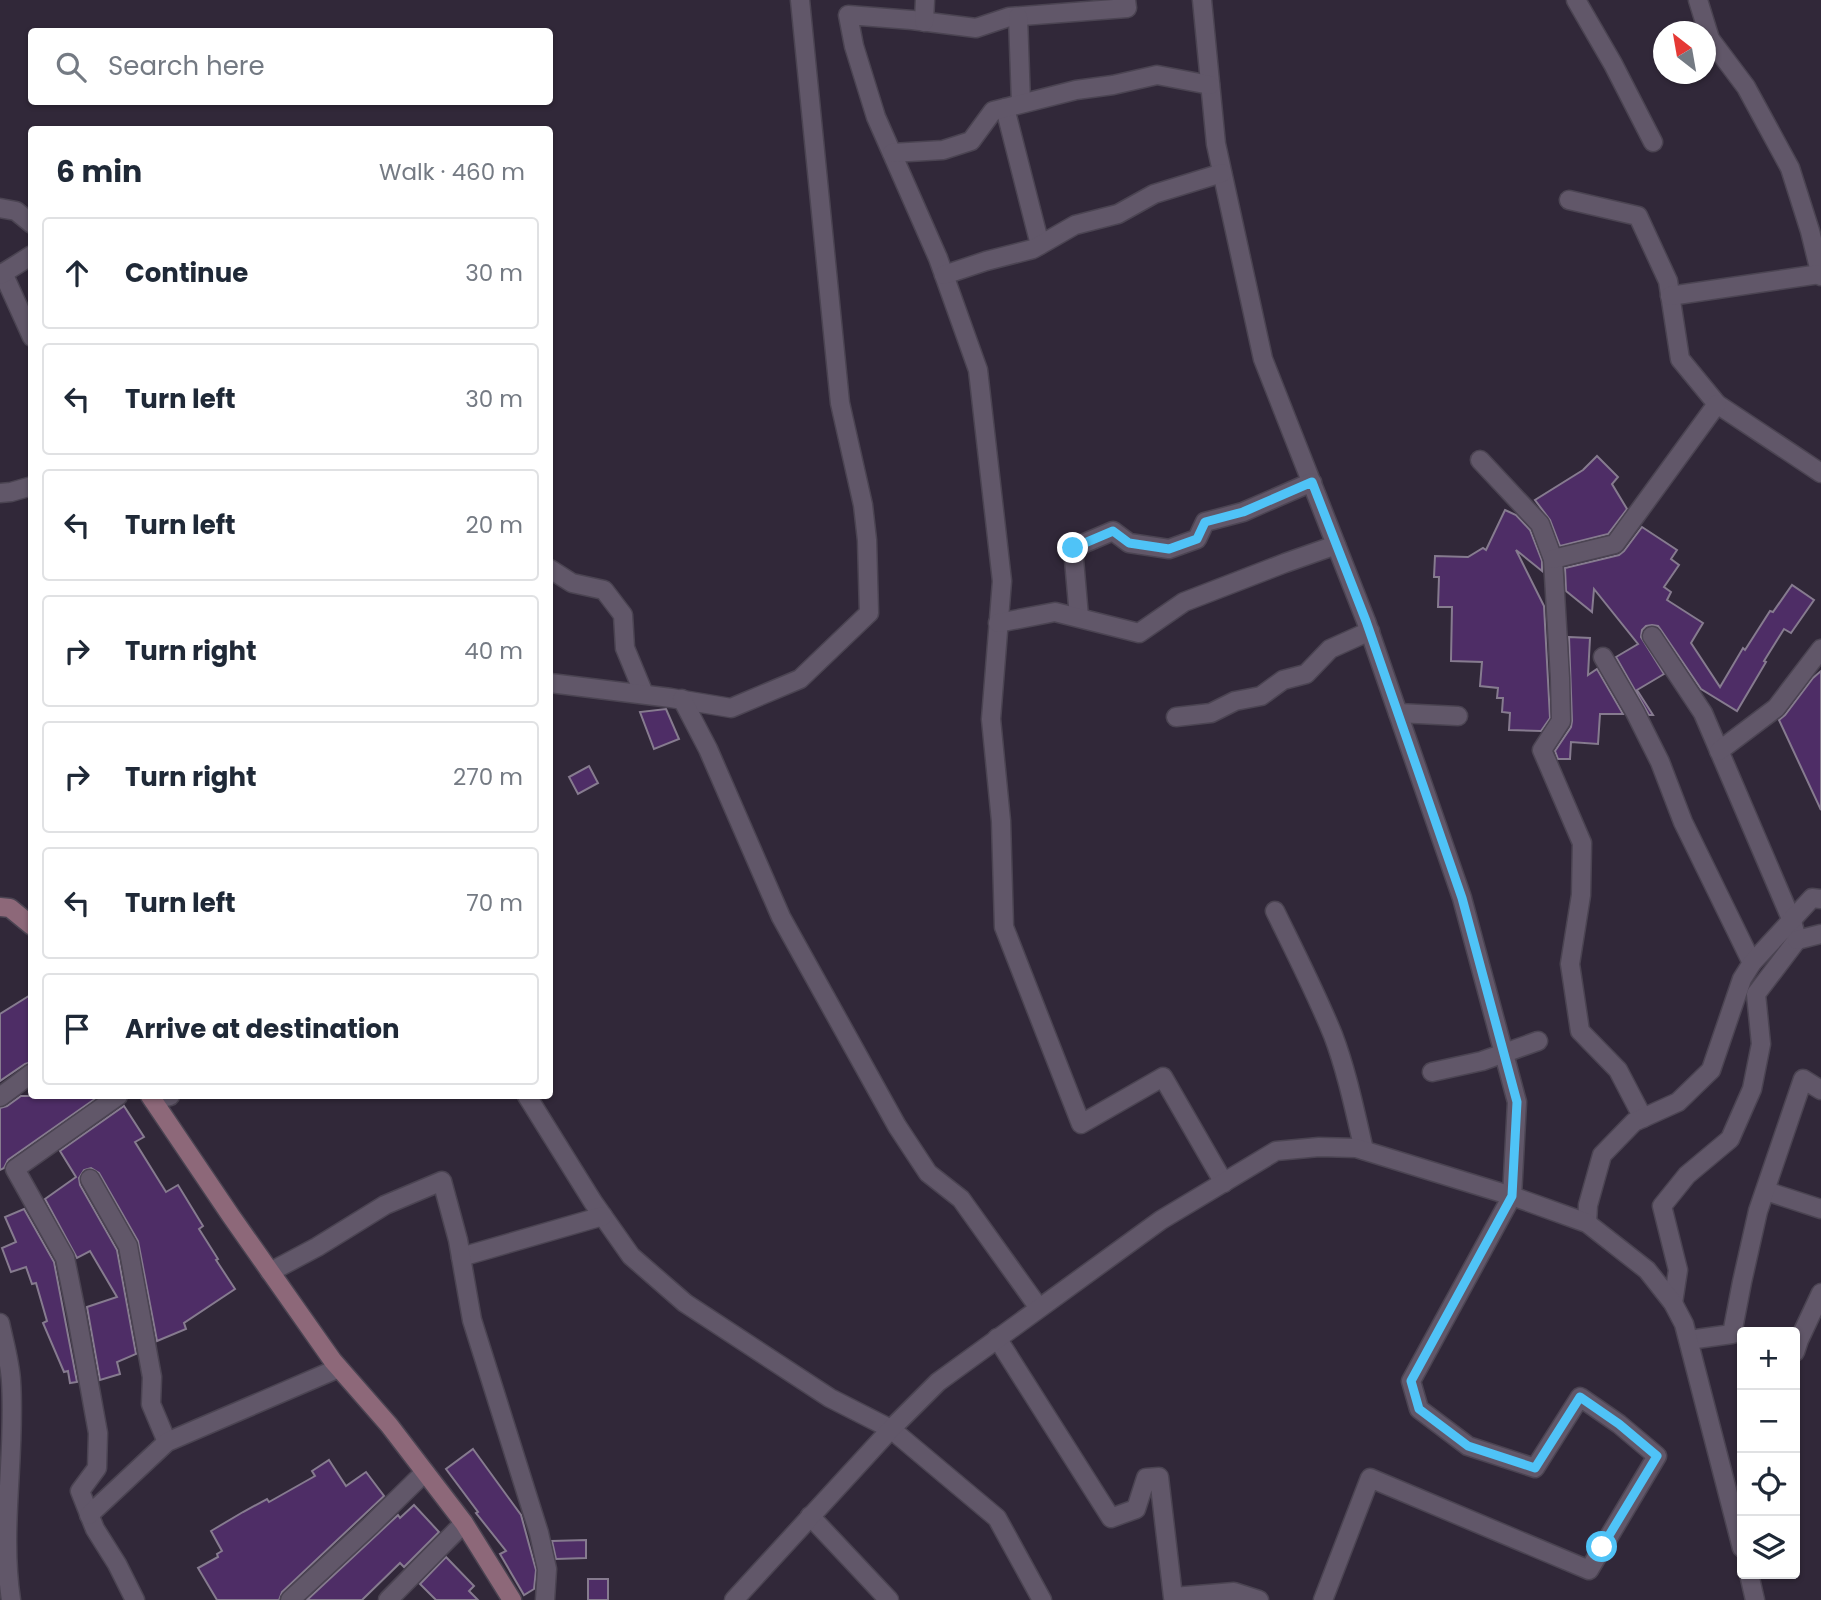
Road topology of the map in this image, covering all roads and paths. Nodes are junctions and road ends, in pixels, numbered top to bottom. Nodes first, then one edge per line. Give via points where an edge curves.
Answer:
1 (800, 0) edge
2 (925, 0) edge
3 (1126, 0) edge
4 (1202, 0) edge
5 (1576, 0) edge
6 (1698, 0) edge
7 (1018, 17) junction
8 (924, 22) junction
9 (1210, 85) junction
10 (1013, 105) junction
11 (1653, 142) dead end
12 (892, 153) junction
13 (1222, 173) junction
14 (1569, 200) dead end
15 (0, 208) edge
16 (28, 221) edge
17 (1040, 245) junction
18 (28, 258) edge
19 (2, 274) edge
20 (944, 275) junction
21 (1821, 275) edge
22 (1670, 296) junction
23 (28, 329) edge
24 (1717, 404) junction
25 (1480, 460) dead end
26 (1821, 473) edge
27 (1312, 482) junction
28 (28, 487) edge
29 (0, 493) edge
30 (1336, 545) junction
31 (1553, 559) junction
32 (553, 571) edge
33 (1079, 617) junction
34 (998, 624) junction
35 (1370, 631) junction
36 (1652, 636) dead end
37 (1821, 649) edge
38 (1603, 657) dead end
39 (553, 683) edge
40 (644, 694) junction
41 (682, 699) junction
42 (1398, 713) junction
43 (1458, 716) dead end
44 (1176, 717) dead end
45 (1719, 751) junction
46 (1821, 899) edge
47 (0, 907) edge
48 (1275, 911) dead end
49 (1792, 921) junction
50 (28, 923) edge
51 (1821, 934) edge
52 (1797, 940) junction
53 (1752, 962) junction
54 (1538, 1041) dead end
55 (1504, 1053) junction
56 (1432, 1072) dead end
57 (28, 1076) edge
58 (1821, 1090) edge
59 (0, 1097) edge
60 (114, 1099) edge
61 (159, 1099) edge
62 (529, 1099) edge
63 (1643, 1118) junction
64 (1364, 1150) junction
65 (90, 1179) dead end
66 (1224, 1183) junction
67 (1766, 1191) junction
68 (1512, 1196) junction
69 (1821, 1209) edge
70 (603, 1216) junction
71 (1587, 1223) junction
72 (461, 1257) junction
73 (270, 1272) junction
74 (1821, 1293) edge
75 (1672, 1303) junction
76 (1039, 1308) junction
77 (0, 1323) edge
78 (997, 1338) junction
79 (1800, 1338) edge
80 (1689, 1339) junction
81 (339, 1368) junction
82 (891, 1429) junction
83 (167, 1442) junction
84 (425, 1472) junction
85 (89, 1515) junction
86 (810, 1516) junction
87 (464, 1523) junction
88 (1737, 1528) edge
89 (3, 1534) edge
90 (1750, 1579) edge
91 (1234, 1596) edge
92 (11, 1600) edge
93 (135, 1600) edge
94 (289, 1600) edge
95 (388, 1600) edge
96 (512, 1600) edge
97 (545, 1600) edge
98 (734, 1600) edge
99 (889, 1600) edge
100 (1042, 1600) edge
101 (1259, 1600) edge
102 (1323, 1600) edge
103 (1755, 1600) edge

1 - 41 street via 840,403 867,540 869,613 800,679 731,708
2 - 8 street
3 - 7 street via 1127,8
4 - 9 street
5 - 11 street
6 - 21 street via 1710,39 1746,87 1790,167
7 - 8 street via 976,28
7 - 10 street
8 - 12 street via 848,15 872,105
9 - 10 street via 1157,75
9 - 13 street
10 - 12 street via 993,111 971,141 943,150
10 - 17 street
12 - 20 street
13 - 17 street via 1154,194 1118,214 1075,225
13 - 27 street via 1263,359
14 - 22 street via 1638,216 1668,281
15 - 16 street via 16,211
17 - 20 street
18 - 19 street
19 - 23 street
20 - 34 street via 978,370 1002,581
21 - 22 street
22 - 24 street via 1680,359
24 - 26 street
24 - 31 street via 1615,544
25 - 31 street via 1540,524
27 - 30 street
27 - 33 street via 1243,512 1205,522 1197,539 1169,549 1129,543 1113,531 1073,548
28 - 29 street
30 - 33 street via 1184,602 1139,633
30 - 35 street
31 - 63 street via 1561,721 1542,750 1582,843 1581,895 1570,964 1580,1031 1618,1070
32 - 40 street via 572,583 604,590 623,615 625,648
33 - 34 street via 1055,612
34 - 66 street via 991,719 1001,821 1004,927 1055,1060 1081,1124 1163,1077
35 - 42 street
35 - 44 street via 1330,649 1307,674 1283,680 1261,696 1235,701 1211,713
36 - 45 street via 1703,713
37 - 45 street via 1776,708
38 - 53 street via 1654,750 1683,822
39 - 40 street
40 - 41 street
41 - 76 street via 781,917 897,1126 928,1173 961,1199
42 - 43 street
42 - 55 street via 1462,898
45 - 49 street
46 - 49 street via 1812,898
47 - 50 main road via 10,908
48 - 64 street via 1334,1037
49 - 52 street
49 - 53 street
51 - 52 street
52 - 75 street via 1756,994 1761,1044 1752,1090 1730,1139 1687,1175 1662,1206 1678,1270
53 - 63 street via 1711,1070 1678,1102
54 - 55 street
55 - 56 street
55 - 68 street via 1517,1102
57 - 59 street
58 - 67 street via 1803,1079
60 - 85 street via 15,1169 65,1258 98,1433 97,1468 80,1491
61 - 73 main road
62 - 70 street
63 - 71 street via 1602,1155
64 - 66 street via 1319,1147 1276,1151
64 - 68 street
65 - 83 street via 128,1246 152,1377 152,1404
66 - 76 street via 1161,1220
67 - 69 street
67 - 80 street via 1732,1334
68 - 71 street
68 - 102 street via 1411,1381 1419,1409 1468,1446 1535,1468 1580,1397 1657,1456 1588,1570 1370,1478
70 - 72 street
70 - 82 street via 631,1256 685,1303 830,1398
71 - 75 street via 1647,1270
72 - 73 street via 442,1181 385,1205
72 - 97 street via 472,1320 539,1533 547,1569
73 - 81 main road
74 - 79 street
75 - 80 street
76 - 78 street
77 - 89 street via 11,1380
78 - 82 street via 938,1382
78 - 91 street via 1111,1518 1136,1509 1146,1478 1159,1477 1173,1597
80 - 88 street
81 - 83 street
81 - 84 main road
82 - 86 street
82 - 100 street via 997,1518
83 - 85 street
84 - 87 main road
84 - 94 street
85 - 93 street
86 - 98 street
86 - 99 street
87 - 95 street
87 - 96 main road
89 - 92 street
90 - 103 street
91 - 101 street

